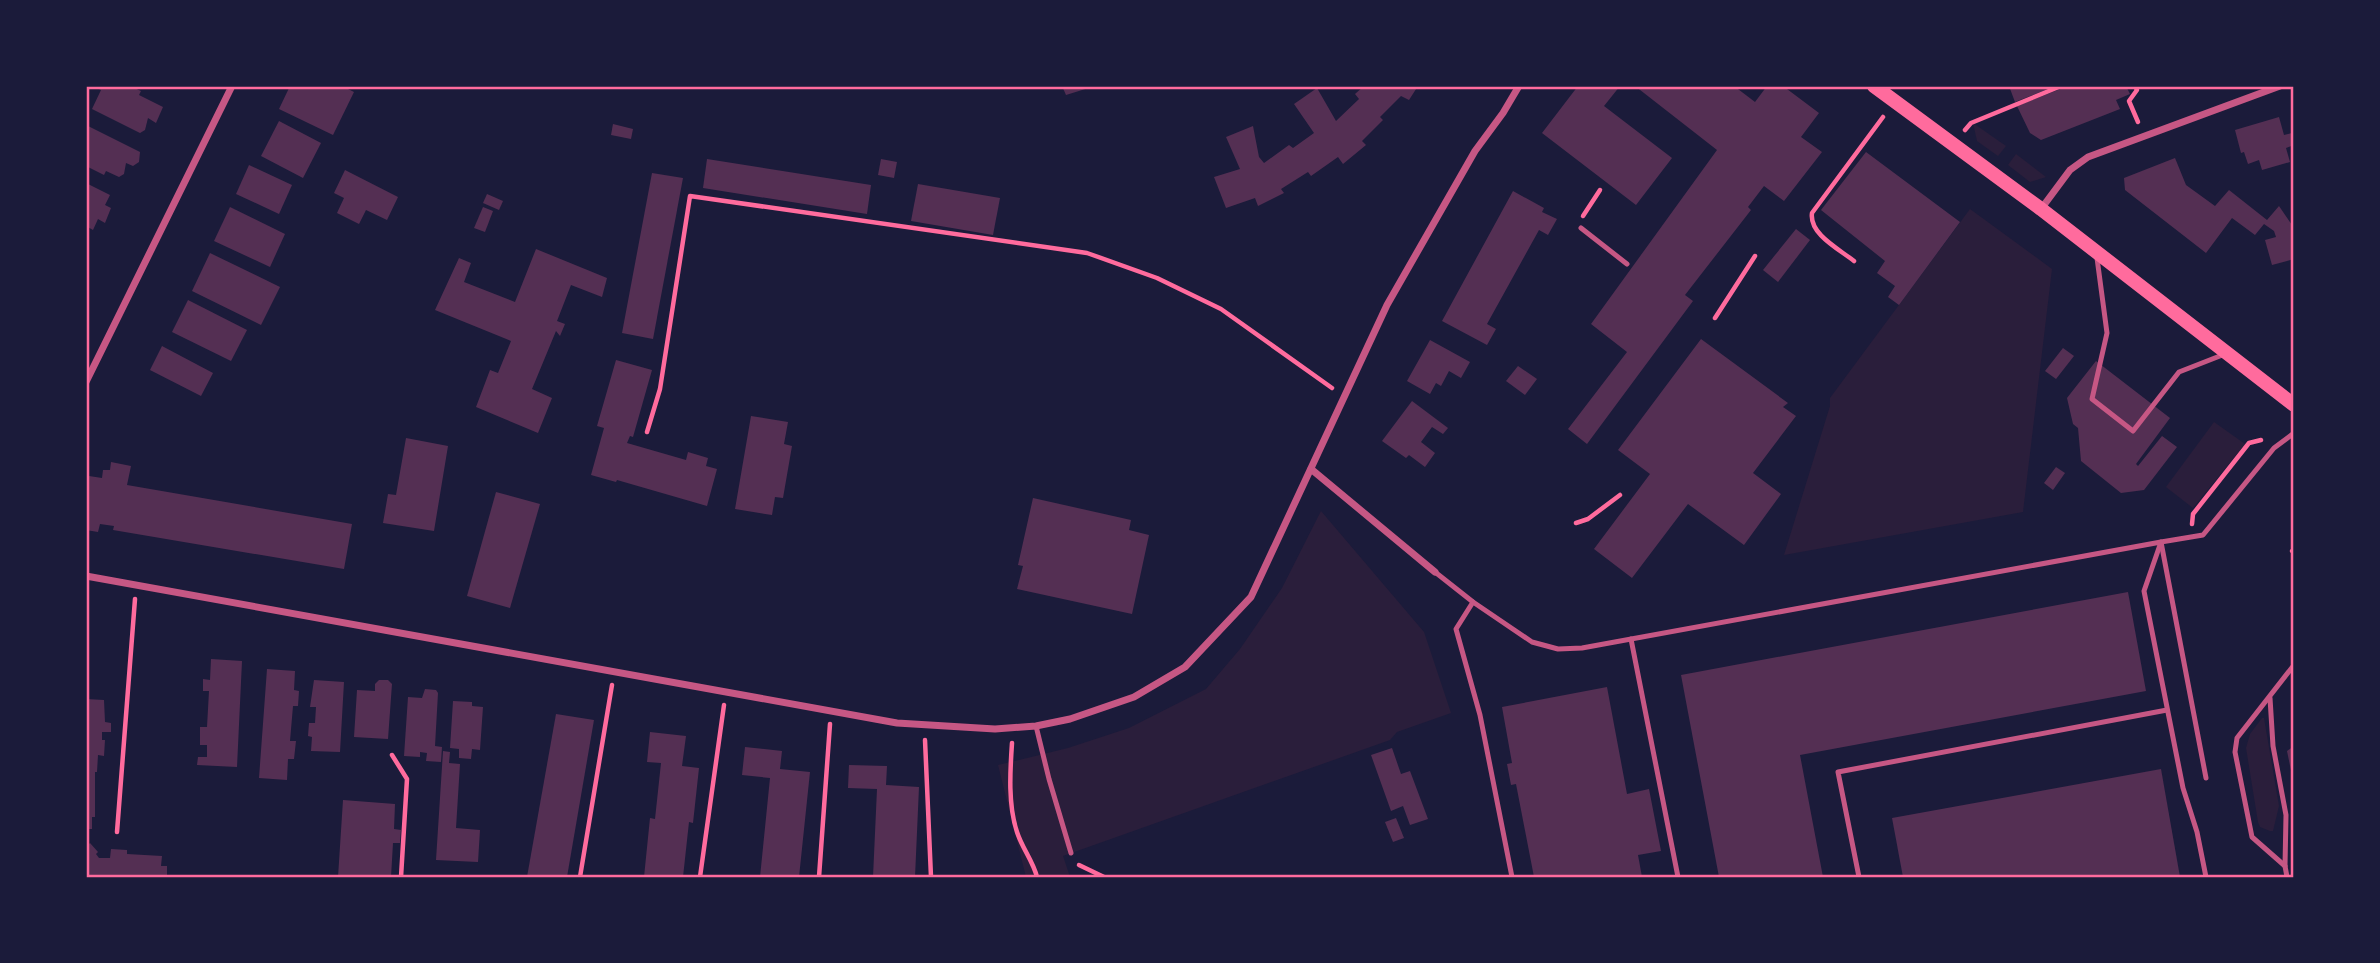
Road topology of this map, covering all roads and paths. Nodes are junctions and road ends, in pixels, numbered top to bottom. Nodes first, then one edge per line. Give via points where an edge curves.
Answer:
1 (232, 86) edge
2 (1519, 86) edge
3 (1874, 86) edge
4 (2061, 86) edge
5 (2135, 86) edge
6 (2280, 86) edge
7 (1895, 101) junction
8 (2144, 136) junction
9 (1953, 144) junction
10 (1600, 190) dead end
11 (2041, 209) junction
12 (1586, 212) dead end
13 (1581, 228) dead end
14 (2096, 253) junction
15 (1755, 256) dead end
16 (1854, 261) dead end
17 (1627, 264) dead end
18 (1715, 318) dead end
19 (2228, 353) junction
20 (86, 382) edge
21 (1344, 397) junction
22 (2294, 405) edge
23 (647, 432) dead end
24 (2294, 433) edge
25 (1311, 469) junction
26 (1620, 495) dead end
27 (1576, 523) dead end
28 (2161, 542) junction
29 (1435, 572) joint
30 (86, 576) edge
31 (136, 585) junction
32 (1473, 602) junction
33 (1631, 639) junction
34 (2294, 665) edge
35 (614, 670) junction
36 (726, 691) junction
37 (2270, 698) junction
38 (2167, 710) junction
39 (831, 711) junction
40 (925, 725) junction
41 (1035, 726) junction
42 (1013, 728) junction
43 (392, 755) dead end
44 (2206, 778) dead end
45 (117, 832) dead end
46 (1071, 853) joint
47 (2285, 866) junction
48 (401, 877) edge
49 (580, 877) edge
50 (700, 877) edge
51 (819, 877) edge
52 (931, 877) edge
53 (1037, 877) edge
54 (1104, 877) edge
55 (1512, 877) edge
56 (1678, 877) edge
57 (1859, 877) edge
58 (2206, 877) edge
59 (2287, 877) edge

1 - 20 street
2 - 21 street via 1475,151 1387,305
3 - 7 main road
4 - 9 path via 1971,123
5 - 8 path via 2129,101
6 - 8 street
7 - 9 main road
7 - 16 path via 1812,213 1815,230
8 - 11 street via 2088,157 2070,170
9 - 11 main road
10 - 12 path
11 - 14 main road
13 - 17 lane
14 - 19 main road
14 - 19 lane via 2107,332 2092,399 2133,431 2179,372
15 - 18 path
19 - 22 main road
21 - 23 path via 1222,309 1097,256 690,196 660,389
21 - 25 street
24 - 28 lane via 2274,448 2203,535
25 - 29 street
25 - 41 street via 1251,597 1185,667 1102,710
26 - 27 path
28 - 33 lane
28 - 38 lane via 2144,591
28 - 44 lane
29 - 32 lane
30 - 31 street
31 - 35 street
31 - 45 path
32 - 33 lane via 1532,642 1558,649
32 - 55 lane via 1456,629 1480,715
33 - 56 lane
34 - 37 lane
35 - 36 street
35 - 49 path
36 - 39 street
36 - 50 path
37 - 47 lane via 2273,746 2286,815
37 - 47 lane via 2238,738 2235,752 2252,838
38 - 57 lane via 1838,772
38 - 58 lane
39 - 40 street
39 - 51 path
40 - 42 street
40 - 52 path
41 - 42 street
41 - 46 lane
42 - 53 path via 1010,766 1016,828
43 - 48 path via 407,779
46 - 54 path via 1079,865
47 - 59 lane

